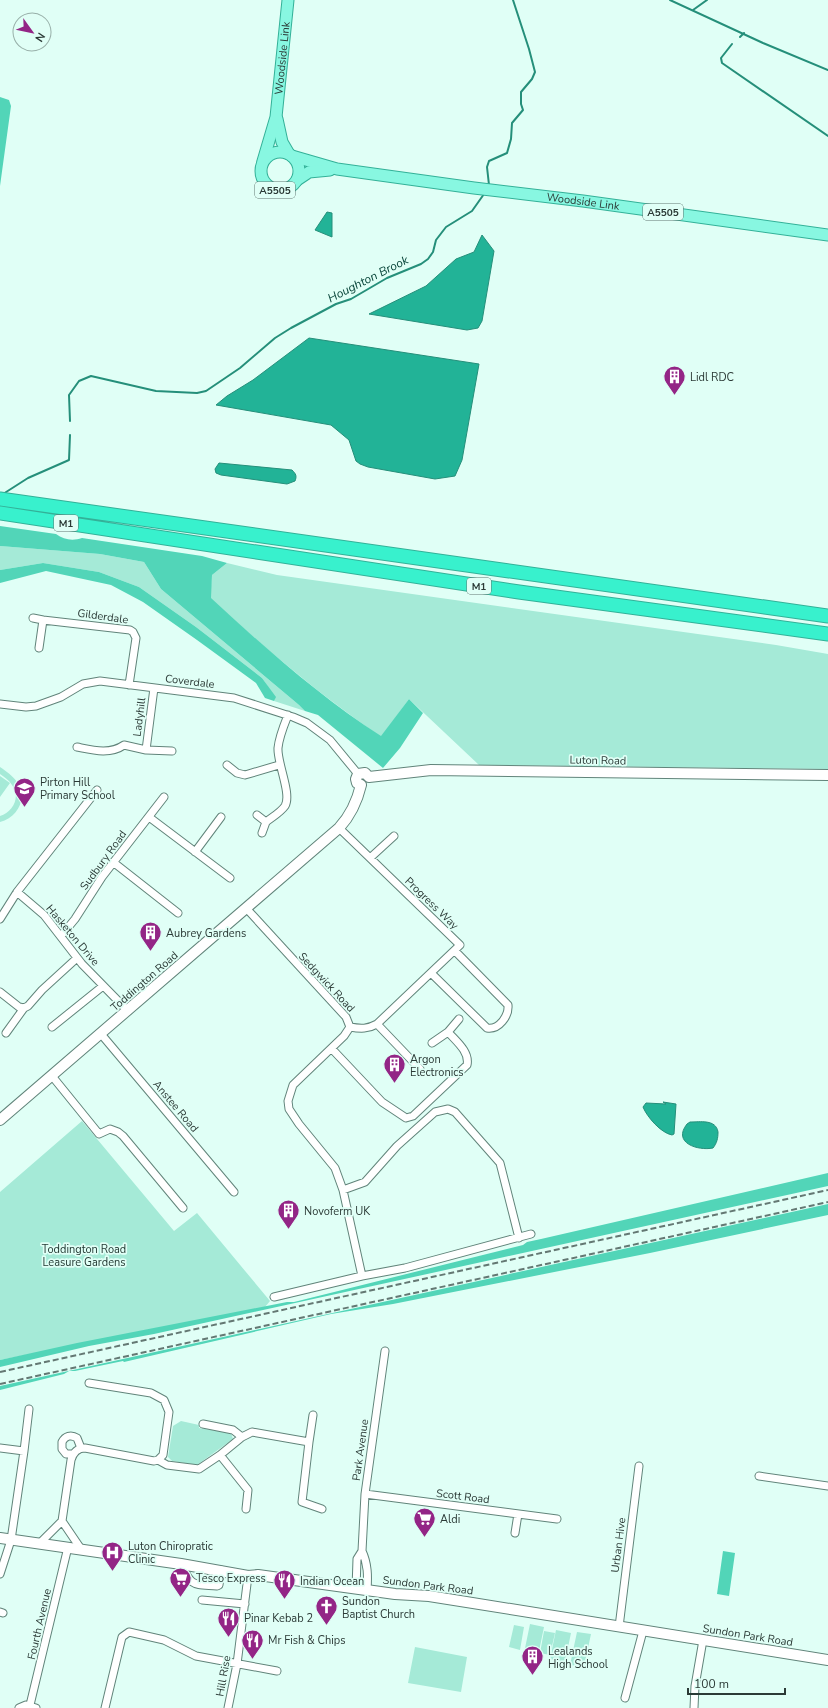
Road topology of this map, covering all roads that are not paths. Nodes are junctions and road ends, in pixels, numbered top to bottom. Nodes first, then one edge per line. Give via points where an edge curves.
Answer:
1 (288, 0) edge
2 (276, 117) junction
3 (291, 155) junction
4 (263, 161) junction
5 (337, 169) junction
6 (297, 180) junction
7 (828, 235) edge
8 (6, 500) edge
9 (0, 513) edge
10 (519, 592) junction
11 (828, 615) edge
12 (33, 618) dead end
13 (43, 620) junction
14 (828, 634) edge
15 (828, 643) edge
16 (39, 648) dead end
17 (129, 686) junction
18 (154, 688) junction
19 (0, 704) edge
20 (288, 715) junction
21 (77, 747) dead end
22 (146, 750) junction
23 (172, 751) dead end
24 (227, 765) dead end
25 (279, 765) junction
26 (358, 774) junction
27 (828, 775) edge
28 (369, 778) junction
29 (360, 785) junction
30 (97, 790) dead end
31 (164, 797) dead end
32 (256, 815) dead end
33 (149, 817) junction
34 (221, 817) dead end
35 (266, 822) junction
36 (339, 828) junction
37 (262, 833) dead end
38 (394, 836) dead end
39 (195, 852) junction
40 (370, 858) junction
41 (113, 862) junction
42 (230, 878) dead end
43 (17, 892) junction
44 (246, 908) junction
45 (178, 913) dead end
46 (0, 919) edge
47 (61, 936) junction
48 (455, 951) junction
49 (77, 958) junction
50 (431, 973) junction
51 (103, 986) junction
52 (0, 992) edge
53 (24, 1008) junction
54 (128, 1011) junction
55 (459, 1019) dead end
56 (377, 1024) junction
57 (52, 1027) dead end
58 (350, 1027) junction
59 (448, 1032) junction
60 (6, 1033) dead end
61 (101, 1034) junction
62 (432, 1043) dead end
63 (332, 1049) junction
64 (420, 1069) dead end
65 (52, 1076) junction
66 (0, 1120) edge
67 (343, 1190) junction
68 (234, 1192) dead end
69 (183, 1208) dead end
70 (531, 1234) dead end
71 (519, 1238) junction
72 (362, 1276) junction
73 (274, 1297) dead end
74 (385, 1352) dead end
75 (89, 1384) dead end
76 (29, 1410) dead end
77 (312, 1416) dead end
78 (203, 1424) dead end
79 (242, 1437) junction
80 (309, 1442) junction
81 (0, 1448) edge
82 (81, 1448) junction
83 (24, 1451) junction
84 (73, 1454) junction
85 (220, 1455) junction
86 (158, 1460) junction
87 (639, 1466) dead end
88 (759, 1476) dead end
89 (828, 1486) edge
90 (365, 1494) junction
91 (246, 1509) dead end
92 (322, 1509) dead end
93 (518, 1514) junction
94 (557, 1519) dead end
95 (62, 1521) junction
96 (515, 1533) dead end
97 (0, 1538) edge
98 (11, 1540) junction
99 (39, 1544) junction
100 (68, 1547) junction
101 (81, 1549) junction
102 (362, 1551) junction
103 (181, 1564) junction
104 (221, 1570) junction
105 (0, 1574) edge
106 (248, 1576) junction
107 (356, 1589) junction
108 (367, 1590) junction
109 (202, 1600) dead end
110 (245, 1604) junction
111 (619, 1627) junction
112 (643, 1631) junction
113 (703, 1640) junction
114 (828, 1660) edge
115 (237, 1664) junction
116 (277, 1671) dead end
117 (625, 1698) dead end
118 (33, 1707) edge
119 (19, 1708) edge
120 (105, 1708) edge
121 (228, 1708) edge
122 (694, 1708) edge

1 - 2 main road, Woodside Link / A5505
2 - 3 main road, Woodside Link / A5505 via 282,142
2 - 4 main road, Woodside Link / A5505
3 - 4 main road, A5505 via 275,152
3 - 5 main road, Woodside Link / A5505
3 - 6 main road, A5505 via 296,160 299,170
4 - 6 main road, A5505 via 260,172 269,187 275,190 286,189
5 - 6 main road, Woodside Link / A5505 via 312,171
5 - 7 main road, Woodside Link / A5505
8 - 11 highway, M1
9 - 10 highway, M1
10 - 14 highway, M1
10 - 15 highway via 599,608
12 - 13 street
13 - 16 street
13 - 17 street, Gilderdale via 133,632 136,638
17 - 18 street, Coverdale
17 - 19 street, Coverdale via 100,681 83,684 61,698 36,706
18 - 20 street, Coverdale via 234,698
18 - 22 street, Ladyhill
20 - 25 street via 278,747
20 - 26 street, Coverdale via 307,723 330,740
21 - 22 street, Ladyhill via 108,751 124,745
22 - 23 street, Ladyhill
24 - 25 street via 237,773 245,775
25 - 35 street via 285,786 286,803
26 - 28 main road via 366,773
26 - 29 main road via 356,781
27 - 28 main road, Luton Road via 431,770
28 - 29 main road via 367,784
29 - 36 main road, Toddington Road via 353,809
30 - 43 street
31 - 33 street, Sudbury Road
32 - 35 street
33 - 39 street
33 - 41 street, Sudbury Road
34 - 39 street
35 - 37 street
36 - 40 street, Progress Way
36 - 44 main road, Toddington Road
38 - 40 street
39 - 42 street
40 - 48 street, Progress Way via 460,945
41 - 45 street
41 - 47 street, Sudbury Road via 76,920
43 - 46 street
43 - 47 street, Hasketon Drive via 44,916
44 - 54 main road, Toddington Road
44 - 58 street, Sedgwick Road via 346,1017
47 - 49 street, Hasketon Drive
48 - 50 street
48 - 50 street via 508,1005 508,1013 502,1022 494,1028 487,1028
49 - 51 street, Hasketon Drive
49 - 53 street
50 - 56 street
51 - 54 street, Hasketon Drive
51 - 57 street
52 - 53 street
53 - 60 street
54 - 61 main road, Toddington Road
55 - 59 street
56 - 58 street via 363,1029
56 - 64 street
58 - 63 street, Sedgwick Road
59 - 62 street
59 - 63 street via 464,1050 468,1059 467,1065 410,1117 402,1116 382,1102
61 - 65 main road, Toddington Road
61 - 68 street, Anstee Road
63 - 67 street, Sedgwick Road via 293,1085 288,1101 289,1109 296,1119 335,1168
65 - 66 main road, Toddington Road
65 - 69 street via 99,1134 110,1129 118,1132
67 - 71 street via 362,1184 427,1118 441,1109 448,1109 455,1112 500,1163
67 - 72 street, Sedgwick Road
70 - 71 street
71 - 72 street via 405,1268
72 - 73 street
74 - 90 street, Park Avenue
75 - 86 street via 150,1393 164,1400 169,1412 168,1426 163,1455
76 - 83 street
77 - 80 street
78 - 79 street via 233,1430
79 - 80 street via 252,1432
79 - 85 street
80 - 92 street via 302,1502
81 - 83 street
82 - 84 street
82 - 84 street via 78,1438 66,1437 62,1442 62,1449 66,1454
82 - 86 street
83 - 98 street
84 - 95 street
85 - 86 street via 199,1469 167,1465
85 - 91 street via 248,1490
87 - 111 street, Urban Hive
88 - 89 street
90 - 93 street, Scott Road
90 - 102 street, Park Avenue
93 - 94 street, Scott Road
93 - 96 street
95 - 99 street
95 - 101 street
97 - 98 main road, Sundon Park Road
98 - 99 main road, Sundon Park Road
98 - 105 street
99 - 100 main road, Sundon Park Road
100 - 101 main road, Sundon Park Road
100 - 118 street, Fourth Avenue
101 - 103 main road, Sundon Park Road
102 - 107 street, Park Avenue via 357,1559
102 - 108 street, Park Avenue via 368,1568
103 - 104 main road, Sundon Park Road
103 - 104 street via 189,1581 196,1584 220,1585
104 - 106 main road, Sundon Park Road
106 - 107 main road, Sundon Park Road via 258,1575
106 - 110 street, Hill Rise
107 - 108 main road, Sundon Park Road
108 - 111 main road, Sundon Park Road via 429,1596
109 - 110 street
110 - 115 street, Hill Rise
111 - 112 main road, Sundon Park Road
112 - 113 main road, Sundon Park Road
112 - 117 street
113 - 114 main road, Sundon Park Road
113 - 122 street
115 - 116 street
115 - 120 street via 196,1656 164,1640 129,1632 122,1637
115 - 121 street, Hill Rise
118 - 119 street via 26,1705

